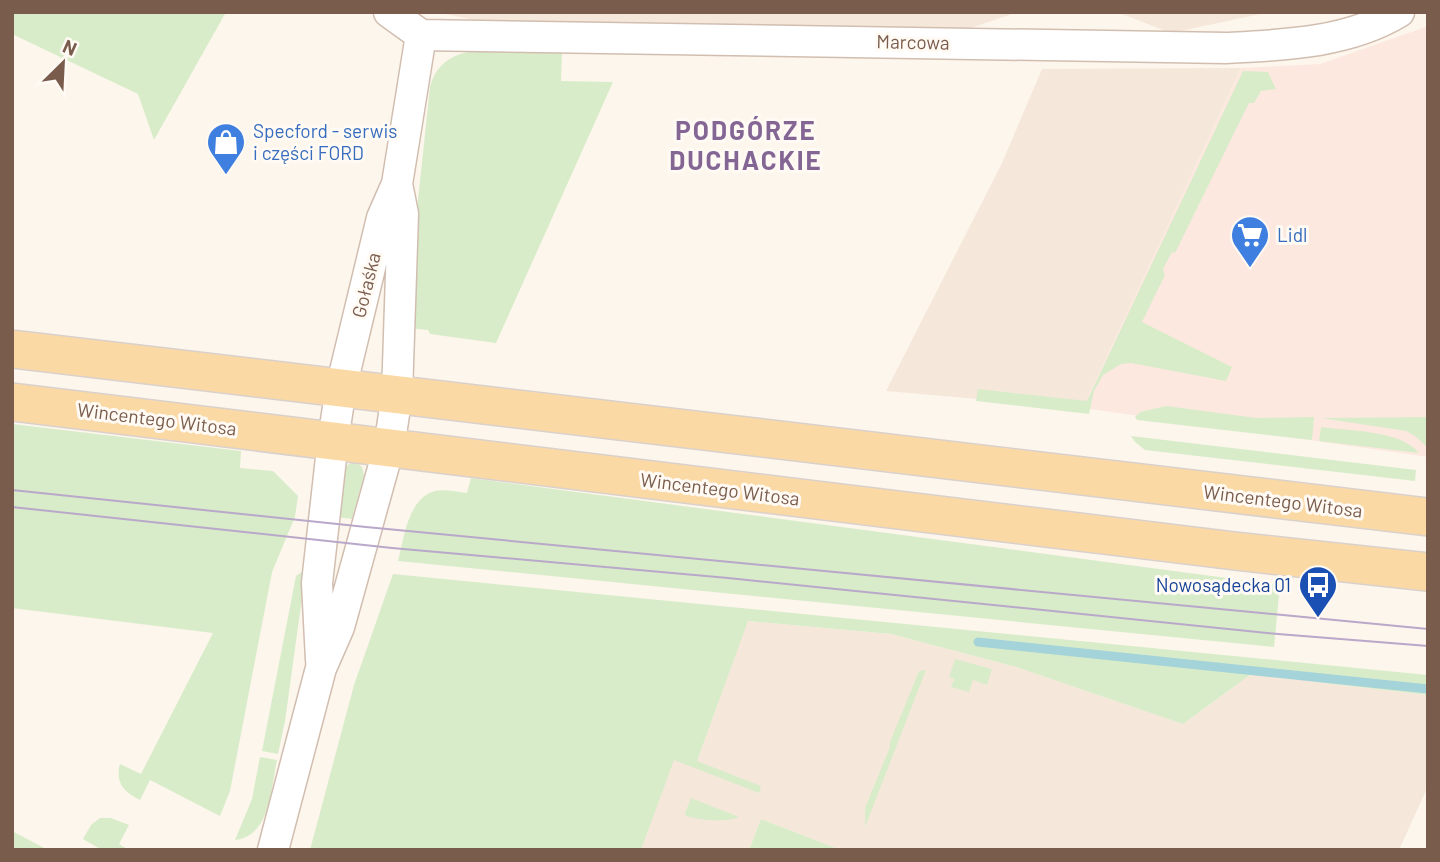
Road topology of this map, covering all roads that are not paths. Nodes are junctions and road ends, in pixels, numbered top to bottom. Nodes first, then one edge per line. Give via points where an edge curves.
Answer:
1 (389, 12) edge
2 (1399, 12) edge
3 (421, 35) junction
4 (397, 184) junction
5 (12, 349) edge
6 (341, 388) junction
7 (397, 395) junction
8 (12, 402) edge
9 (333, 440) junction
10 (389, 447) junction
11 (1428, 517) edge
12 (1428, 572) edge
13 (321, 667) junction
14 (273, 850) edge

1 - 3 street
2 - 3 street, Marcowa via 1378,25 1293,45 1226,48
3 - 4 street, Gołaśka
4 - 6 street, Gołaśka via 382,218
4 - 7 street, Gołaśka via 403,214
5 - 6 main road, Wincentego Witosa
6 - 7 main road, Wincentego Witosa
6 - 9 street, Gołaśka
7 - 10 street, Gołaśka
7 - 11 main road, Wincentego Witosa
8 - 9 main road, Wincentego Witosa
9 - 10 main road, Wincentego Witosa
9 - 13 street, Gołaśka via 317,583
10 - 12 main road, Wincentego Witosa
10 - 13 street, Gołaśka via 339,627
13 - 14 street

